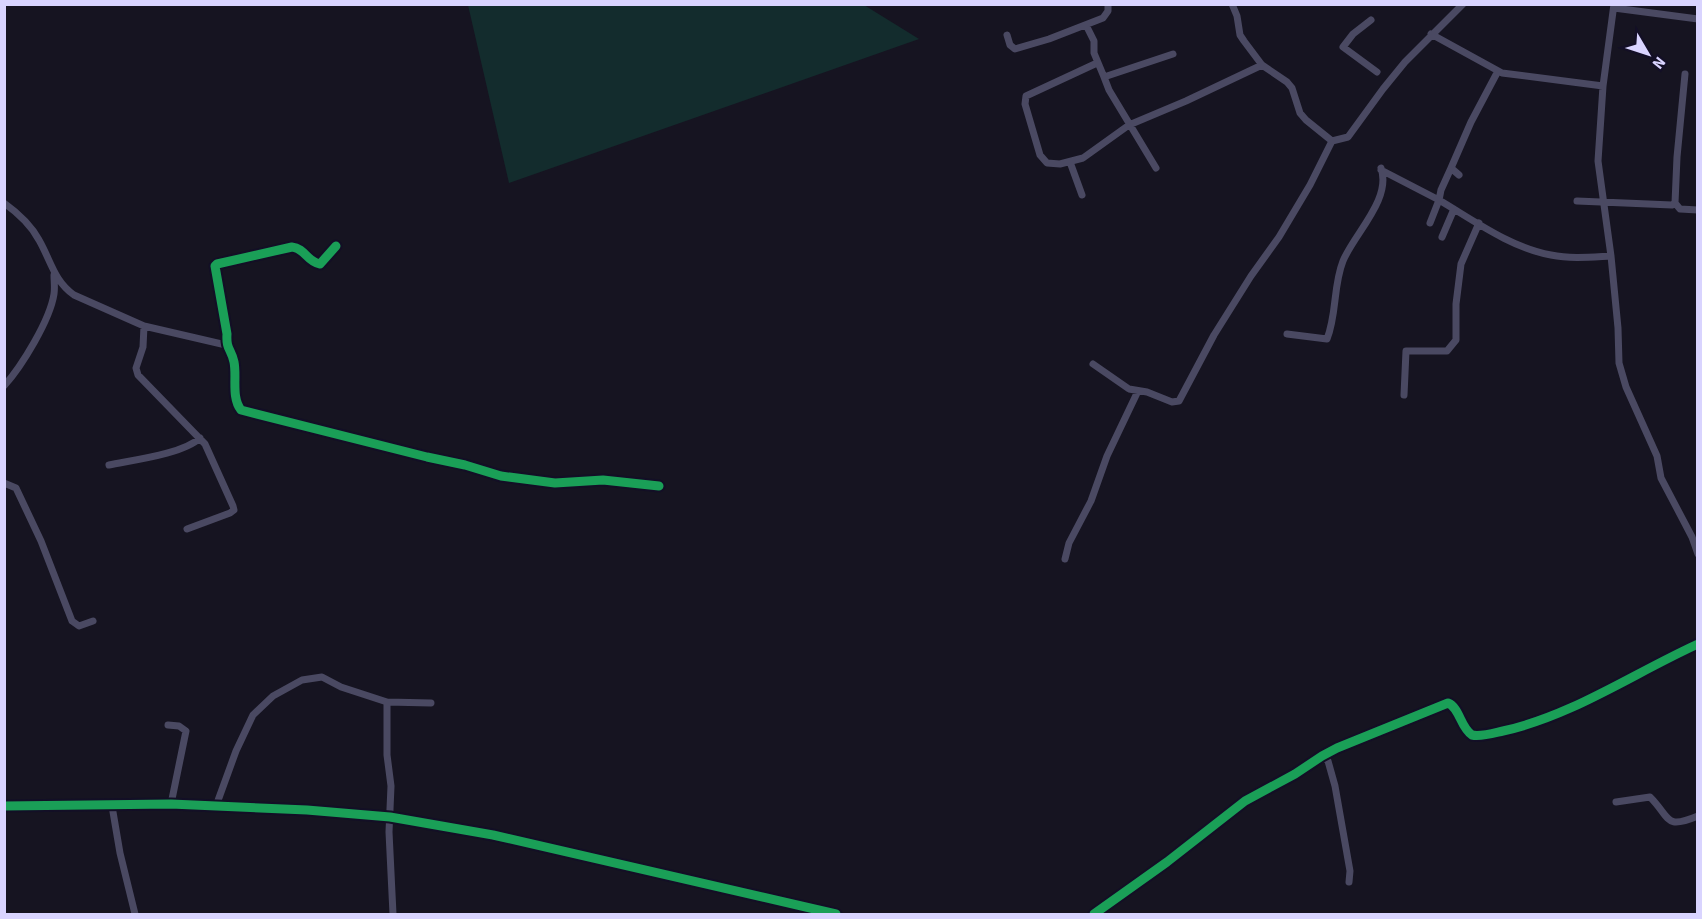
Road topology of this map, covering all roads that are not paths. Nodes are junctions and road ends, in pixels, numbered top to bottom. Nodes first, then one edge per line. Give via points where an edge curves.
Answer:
1 (1108, 4) edge
2 (1232, 4) edge
3 (1463, 4) edge
4 (1614, 6) edge
5 (1698, 19) edge
6 (1371, 20) dead end
7 (1086, 25) junction
8 (1431, 34) junction
9 (1007, 35) dead end
10 (1173, 54) dead end
11 (1097, 63) junction
12 (1262, 64) junction
13 (1498, 71) junction
14 (1377, 72) dead end
15 (1685, 74) dead end
16 (1104, 77) junction
17 (1603, 86) junction
18 (1129, 125) junction
19 (1332, 141) junction
20 (1070, 162) junction
21 (1156, 168) dead end
22 (1451, 168) junction
23 (1460, 175) dead end
24 (1082, 195) dead end
25 (1439, 200) junction
26 (1577, 201) dead end
27 (1605, 202) junction
28 (4, 203) edge
29 (1676, 203) junction
30 (1454, 209) junction
31 (1698, 210) edge
32 (1430, 223) dead end
33 (1479, 223) junction
34 (1442, 237) dead end
35 (336, 246) dead end
36 (1611, 256) junction
37 (54, 275) junction
38 (144, 326) junction
39 (1287, 334) dead end
40 (226, 345) junction
41 (1093, 364) dead end
42 (4, 386) edge
43 (1138, 391) junction
44 (1404, 395) dead end
45 (200, 438) junction
46 (109, 465) dead end
47 (4, 483) edge
48 (659, 486) dead end
49 (187, 529) dead end
50 (1698, 554) edge
51 (1065, 560) dead end
52 (93, 621) dead end
53 (1698, 644) edge
54 (387, 702) junction
55 (430, 703) dead end
56 (168, 725) dead end
57 (1322, 756) junction
58 (1616, 802) dead end
59 (171, 804) junction
60 (4, 806) edge
61 (112, 806) junction
62 (216, 806) junction
63 (1698, 816) edge
64 (390, 817) junction
65 (1349, 882) dead end
66 (135, 915) edge
67 (393, 915) edge
68 (836, 915) edge
69 (1094, 915) edge

1 - 7 street via 1105,16
2 - 12 street via 1240,35
3 - 8 street
4 - 5 street
4 - 17 street
6 - 14 street via 1343,47
7 - 9 street via 1016,49
7 - 11 street via 1094,40
8 - 13 street
8 - 19 street via 1383,88 1348,136
10 - 16 street
11 - 16 street
11 - 20 street via 1029,93 1025,100 1043,160 1053,164
12 - 18 street
12 - 19 street via 1287,82 1300,113
13 - 17 street
13 - 22 street
15 - 29 street
16 - 18 street
17 - 27 street via 1598,161
18 - 20 street via 1090,154
18 - 21 street
19 - 43 street via 1305,194 1214,335 1179,401
20 - 24 street
22 - 23 street
22 - 25 street
25 - 30 street
25 - 32 street
25 - 39 street via 1381,169 1383,188 1343,261 1327,339
26 - 27 street
27 - 29 street
27 - 36 street
28 - 37 street via 30,226
29 - 31 street via 1680,209
30 - 33 street
30 - 34 street
33 - 36 street via 1511,242 1550,255
33 - 44 street via 1461,264 1456,340 1446,351 1406,351
35 - 40 street via 320,264 292,247 217,264
36 - 50 street via 1621,373 1657,456 1665,487
37 - 38 street via 74,295
37 - 42 street via 54,294 44,321
38 - 40 street
38 - 45 street via 138,375
40 - 48 street via 234,363 236,401 243,412 501,476 555,483 603,480
41 - 43 street
43 - 51 street via 1069,543
45 - 46 street via 178,449
45 - 49 street via 209,450 234,510
47 - 52 street via 16,488 29,512 72,621 80,626
53 - 57 street via 1528,726 1472,735 1448,703
54 - 55 street
54 - 62 street via 315,677 273,696 261,705 245,729
54 - 64 street
56 - 59 street via 186,731
57 - 65 street via 1328,761 1335,786
57 - 69 street via 1245,801
58 - 63 street via 1650,797 1667,818 1678,824
59 - 61 street
59 - 62 street
60 - 61 street
61 - 66 street
62 - 64 street
64 - 67 street
64 - 68 street via 493,835

